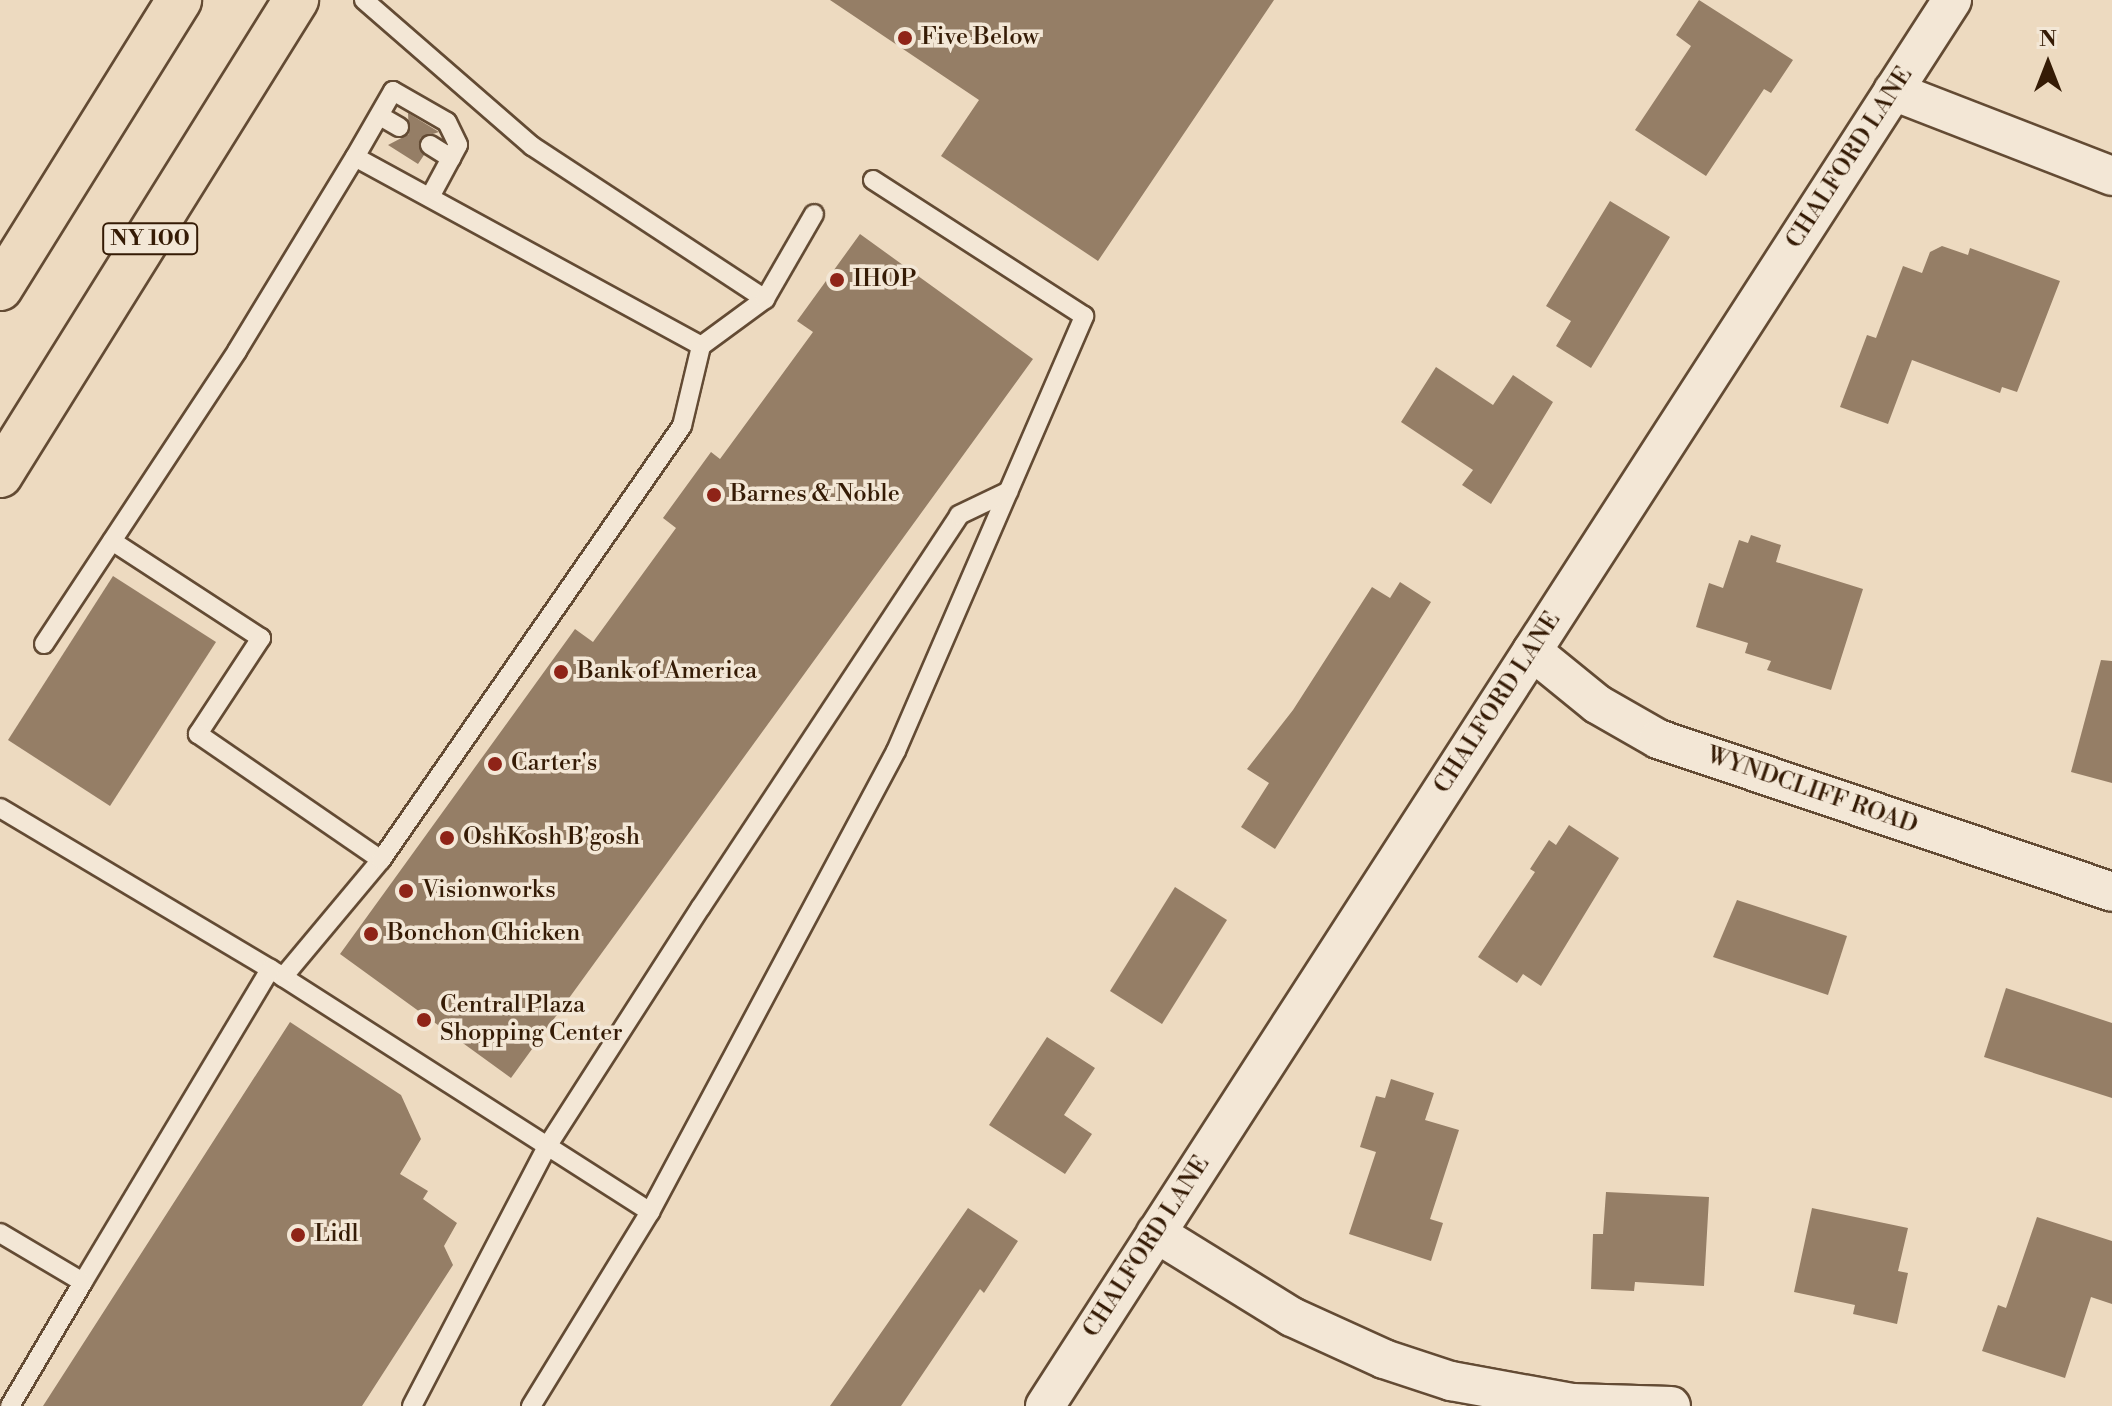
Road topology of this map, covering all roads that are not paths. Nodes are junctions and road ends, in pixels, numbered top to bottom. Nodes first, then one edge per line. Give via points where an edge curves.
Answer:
1 (179, 0) edge
2 (296, 0) edge
3 (364, 0) edge
4 (1952, 0) edge
5 (1893, 91) junction
6 (380, 116) junction
7 (399, 127) dead end
8 (430, 145) dead end
9 (355, 157) junction
10 (451, 158) junction
11 (2112, 176) edge
12 (873, 180) dead end
13 (430, 197) junction
14 (814, 214) dead end
15 (0, 288) edge
16 (765, 299) junction
17 (701, 346) junction
18 (0, 475) edge
19 (1009, 491) junction
20 (112, 541) junction
21 (44, 644) dead end
22 (1532, 651) junction
23 (0, 808) edge
24 (381, 860) junction
25 (2112, 892) edge
26 (276, 973) junction
27 (548, 1145) junction
28 (650, 1212) junction
29 (0, 1233) edge
30 (1156, 1233) junction
31 (83, 1282) junction
32 (10, 1406) edge
33 (412, 1406) edge
34 (531, 1406) edge
35 (1045, 1406) edge
36 (1671, 1406) edge

1 - 15 main road
2 - 18 main road, NY 100
3 - 16 lane via 532,146
4 - 5 street, CHALFORD LANE
5 - 11 street
5 - 22 street, CHALFORD LANE
6 - 7 lane
6 - 9 lane
6 - 10 lane via 393,91 447,122 458,145
8 - 10 lane
9 - 13 lane
9 - 20 lane
10 - 13 lane
12 - 19 lane via 1084,316
13 - 17 lane
14 - 16 lane
16 - 17 lane
17 - 24 lane via 682,426
19 - 27 lane via 959,515
19 - 28 lane via 896,751
20 - 21 lane
20 - 24 lane via 261,638 198,734
22 - 25 street, WYNDCLIFF ROAD via 1597,704 1658,739
22 - 30 street, CHALFORD LANE
23 - 26 lane
24 - 26 lane
26 - 27 lane
26 - 31 lane
27 - 28 lane
27 - 33 lane
28 - 34 lane
29 - 31 lane
30 - 35 street, CHALFORD LANE
30 - 36 street via 1292,1317 1384,1359 1451,1381 1572,1403
31 - 32 lane

